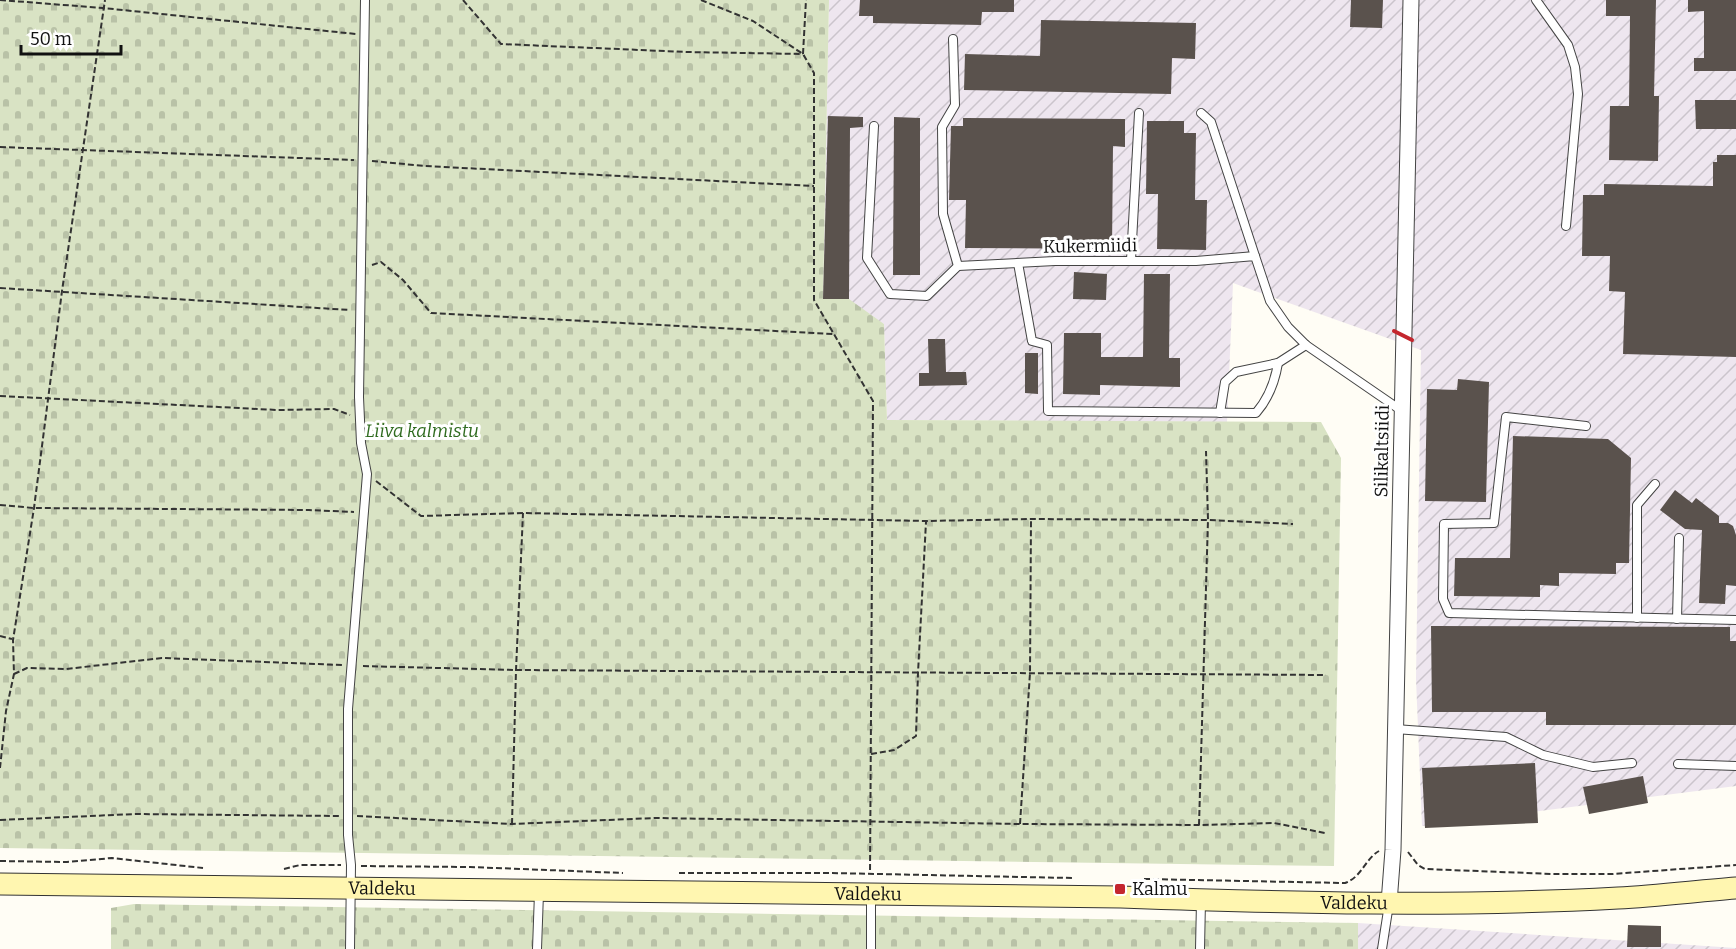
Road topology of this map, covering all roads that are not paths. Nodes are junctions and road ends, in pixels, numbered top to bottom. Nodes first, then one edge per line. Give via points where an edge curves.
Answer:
1 (365, 0) edge
2 (1411, 0) edge
3 (1536, 0) edge
4 (953, 39) dead end
5 (1139, 113) dead end
6 (1201, 113) dead end
7 (874, 126) dead end
8 (1566, 226) dead end
9 (1255, 256) junction
10 (1131, 260) junction
11 (1018, 263) junction
12 (958, 266) junction
13 (1306, 345) junction
14 (1278, 363) junction
15 (1220, 412) junction
16 (1403, 412) junction
17 (1586, 426) dead end
18 (1655, 484) dead end
19 (1679, 538) dead end
20 (1637, 618) junction
21 (1677, 619) junction
22 (1736, 620) edge
23 (1395, 729) junction
24 (1632, 763) dead end
25 (1678, 764) dead end
26 (1736, 766) edge
27 (0, 884) edge
28 (351, 888) junction
29 (1736, 888) edge
30 (539, 892) junction
31 (871, 895) junction
32 (1201, 900) junction
33 (1389, 903) junction
34 (350, 949) edge
35 (537, 949) edge
36 (871, 949) edge
37 (1200, 949) edge
38 (1382, 949) edge

1 - 28 lane via 360,419 367,474 348,709
2 - 16 street, Silikaltsiidi
3 - 8 lane via 1568,45 1575,67 1578,94
4 - 12 lane via 955,105 942,127 943,213
5 - 10 lane
6 - 9 lane via 1210,122
7 - 12 lane via 867,258 891,294 927,296
9 - 10 lane, Kukermiidi via 1196,261
9 - 13 lane via 1270,301
10 - 11 lane, Kukermiidi
11 - 12 lane, Kukermiidi
11 - 15 lane via 1032,341 1047,345 1048,411
13 - 14 lane
13 - 16 lane
14 - 15 lane via 1236,372 1225,382
14 - 15 lane via 1275,381 1256,413
16 - 23 street, Silikaltsiidi
17 - 20 lane via 1506,417 1494,523 1444,524 1443,599 1449,613
18 - 20 lane via 1637,505
19 - 21 lane
20 - 21 lane
21 - 22 lane
23 - 24 lane via 1506,737 1543,755 1593,767
23 - 33 street, Silikaltsiidi
25 - 26 lane
27 - 28 street, Valdeku
28 - 30 street, Valdeku
28 - 34 lane
29 - 33 street, Valdeku via 1618,898
30 - 31 street, Valdeku
30 - 35 lane
31 - 32 street, Valdeku
31 - 36 lane
32 - 33 street, Valdeku
32 - 37 lane
33 - 38 lane

